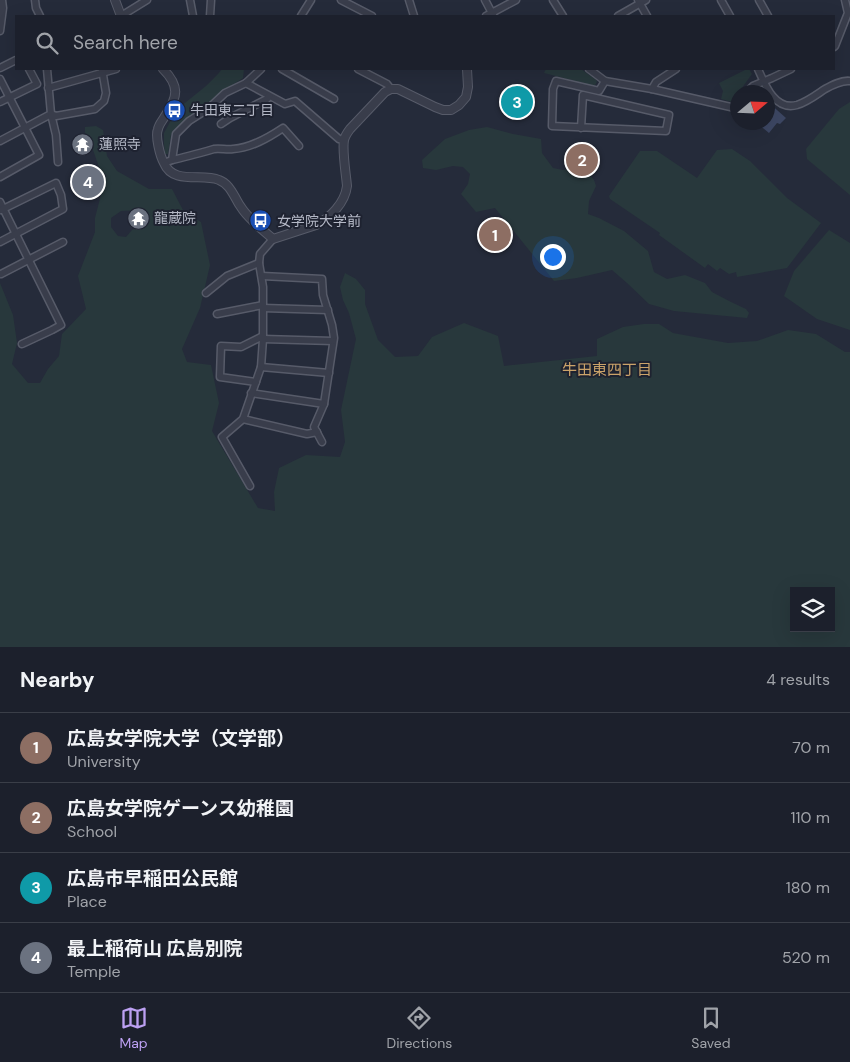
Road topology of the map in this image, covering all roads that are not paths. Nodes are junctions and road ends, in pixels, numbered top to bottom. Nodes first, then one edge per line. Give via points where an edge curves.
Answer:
1 (2, 0) edge
2 (35, 0) edge
3 (115, 0) edge
4 (147, 0) edge
5 (190, 0) edge
6 (211, 0) edge
7 (311, 0) edge
8 (341, 0) edge
9 (408, 0) edge
10 (485, 0) edge
11 (516, 0) edge
12 (553, 0) edge
13 (721, 0) edge
14 (759, 0) edge
15 (844, 0) edge
16 (641, 1) edge
17 (40, 15) edge
18 (121, 15) edge
19 (123, 15) edge
20 (193, 15) edge
21 (210, 15) edge
22 (303, 15) edge
23 (370, 15) edge
24 (414, 15) edge
25 (491, 15) edge
26 (562, 15) edge
27 (620, 15) edge
28 (647, 15) edge
29 (729, 15) edge
30 (767, 15) edge
31 (0, 30) edge
32 (835, 46) edge
33 (15, 60) edge
34 (0, 68) edge
35 (29, 70) edge
36 (47, 70) edge
37 (167, 70) edge
38 (260, 70) edge
39 (284, 70) edge
40 (360, 70) edge
41 (467, 70) edge
42 (590, 70) edge
43 (674, 70) edge
44 (758, 70) edge
45 (789, 70) edge
46 (102, 71) edge
47 (0, 79) edge
48 (605, 81) junction
49 (850, 81) edge
50 (763, 82) junction
51 (246, 83) junction
52 (756, 85) edge
53 (48, 88) junction
54 (391, 89) junction
55 (652, 89) junction
56 (269, 96) junction
57 (10, 97) junction
58 (334, 99) dead end
59 (0, 102) edge
60 (730, 107) edge
61 (52, 114) junction
62 (221, 124) dead end
63 (25, 128) junction
64 (581, 128) junction
65 (344, 140) junction
66 (0, 141) edge
67 (299, 146) dead end
68 (172, 160) junction
69 (58, 162) dead end
70 (164, 163) junction
71 (0, 177) edge
72 (0, 202) edge
73 (2, 210) edge
74 (16, 234) junction
75 (273, 239) junction
76 (0, 242) edge
77 (63, 242) dead end
78 (28, 259) junction
79 (260, 263) junction
80 (1, 274) edge
81 (262, 276) junction
82 (206, 293) dead end
83 (263, 306) junction
84 (328, 310) junction
85 (217, 314) dead end
86 (263, 338) junction
87 (333, 341) junction
88 (22, 344) dead end
89 (261, 368) junction
90 (329, 373) junction
91 (256, 382) junction
92 (251, 393) junction
93 (324, 404) junction
94 (243, 419) junction
95 (317, 432) junction
96 (322, 442) dead end
97 (250, 486) dead end

1 - 31 street
2 - 17 street
3 - 18 street
4 - 19 street
5 - 20 street
6 - 21 street
7 - 22 street
8 - 23 street
9 - 24 street
10 - 25 street
11 - 25 street
12 - 26 street
13 - 29 street
14 - 30 street
15 - 32 street via 848,14
16 - 27 street
16 - 28 street
33 - 34 street
35 - 57 street via 36,84
36 - 53 street
37 - 70 street via 176,88 176,96 156,134
38 - 51 street
39 - 58 street
40 - 54 street via 388,84
41 - 54 street via 466,97 451,110 434,107 398,89
42 - 48 street
43 - 55 street via 656,82
44 - 50 street
45 - 50 street
46 - 53 street
46 - 61 street via 106,93 104,101 95,109
47 - 57 street
48 - 55 street
48 - 64 street via 599,91 556,81 552,126
49 - 50 street via 832,85 790,106 781,104
50 - 52 street
51 - 56 street
51 - 68 street via 226,93 176,134
53 - 61 street
54 - 65 street via 350,129
55 - 60 street
56 - 62 street
56 - 65 street via 285,104 295,101
57 - 59 street
57 - 63 street
61 - 63 street
61 - 69 street
63 - 66 street
63 - 71 street via 39,155
64 - 64 street via 666,131 669,115 583,95
65 - 75 street via 347,186 343,201 322,222
67 - 68 street via 283,128 249,146 216,149
68 - 70 street
70 - 75 street via 175,174 222,181 243,211
72 - 73 street
73 - 74 street
73 - 74 street via 56,183 62,195 63,209
74 - 76 street
74 - 78 street
75 - 79 street via 260,254
77 - 78 street
78 - 80 street
78 - 88 street via 61,325
79 - 81 street
79 - 82 street via 227,276
81 - 83 street
81 - 84 street via 322,279
83 - 84 street
83 - 85 street
83 - 86 street
84 - 87 street
86 - 87 street
86 - 89 street
86 - 91 street via 242,347 221,346 220,377
87 - 90 street
89 - 90 street
89 - 91 street
90 - 93 street
91 - 92 street
92 - 93 street
92 - 94 street
93 - 95 street via 314,427
94 - 95 street via 307,434
94 - 97 street via 222,437
95 - 96 street

